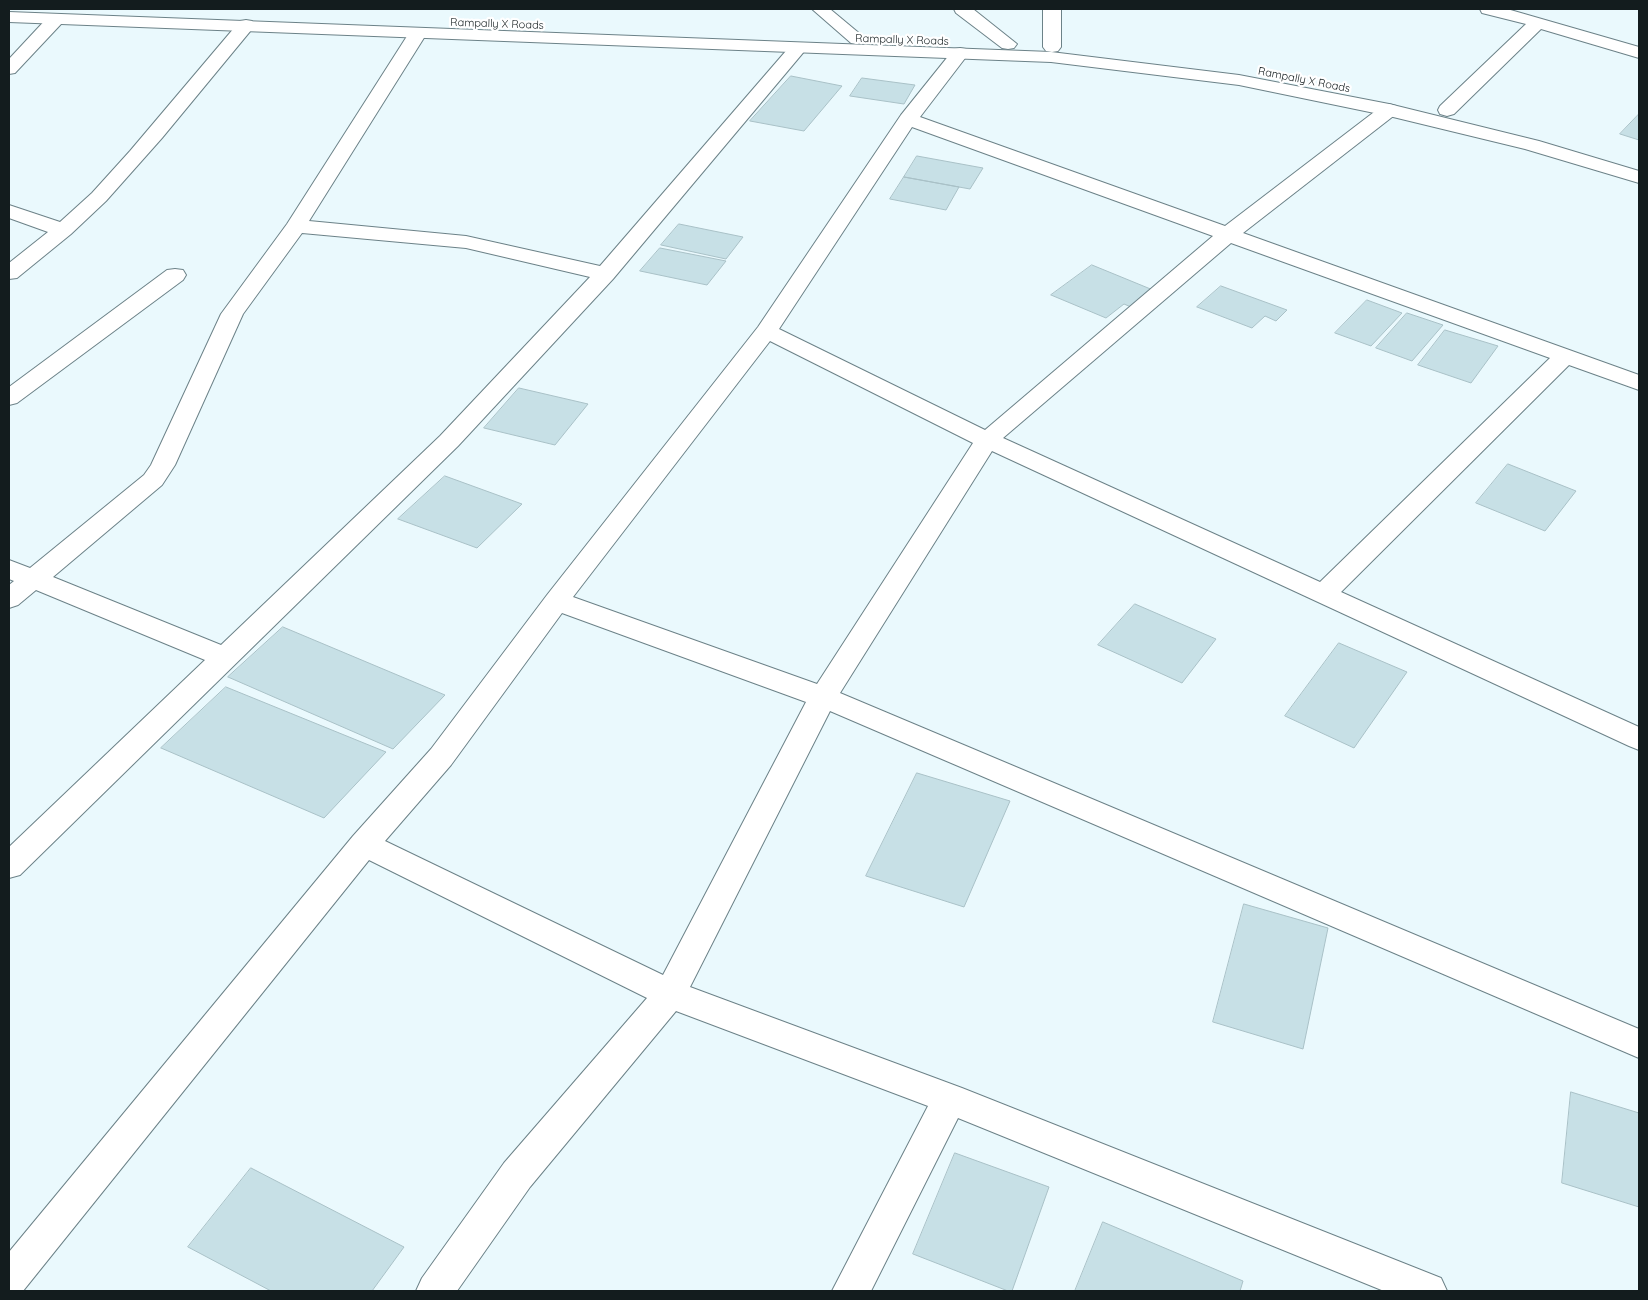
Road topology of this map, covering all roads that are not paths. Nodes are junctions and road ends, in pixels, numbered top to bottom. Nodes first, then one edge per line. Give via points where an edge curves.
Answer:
1 (153, 9) edge
2 (820, 9) edge
3 (962, 9) edge
4 (1052, 9) edge
5 (1488, 9) edge
6 (247, 15) edge
7 (9, 16) edge
8 (56, 19) junction
9 (1538, 22) junction
10 (418, 33) junction
11 (857, 39) junction
12 (1008, 44) junction
13 (1052, 47) junction
14 (798, 48) junction
15 (960, 53) junction
16 (1639, 53) edge
17 (9, 69) edge
18 (1389, 110) junction
19 (1447, 110) junction
20 (908, 119) junction
21 (1639, 161) edge
22 (1639, 177) edge
23 (9, 211) edge
24 (296, 226) junction
25 (64, 230) junction
26 (1228, 234) junction
27 (9, 273) edge
28 (605, 274) junction
29 (174, 275) dead end
30 (766, 331) junction
31 (1565, 356) junction
32 (1639, 383) edge
33 (9, 398) edge
34 (986, 440) junction
35 (9, 569) edge
36 (33, 579) junction
37 (1322, 595) junction
38 (9, 599) edge
39 (556, 601) junction
40 (225, 657) junction
41 (823, 697) junction
42 (1639, 739) edge
43 (364, 844) junction
44 (9, 866) edge
45 (670, 994) junction
46 (1639, 1044) edge
47 (950, 1099) junction
48 (9, 1280) edge
49 (435, 1291) edge
50 (851, 1291) edge
51 (1428, 1291) edge

1 - 6 street, Rampally X Roads
2 - 11 street
3 - 12 street
4 - 13 street
5 - 9 street
6 - 8 street
6 - 10 street
6 - 11 street, Rampally X Roads
6 - 25 street via 155,135
7 - 8 street
8 - 17 street
9 - 16 street
9 - 19 street
10 - 14 street
10 - 24 street
11 - 12 street, Rampally X Roads
12 - 13 street, Rampally X Roads
13 - 19 street, Rampally X Roads via 1197,62 1304,79
14 - 15 street
14 - 28 street
15 - 18 street via 1052,57 1239,80
15 - 20 street
18 - 22 street via 1532,145
18 - 26 street
19 - 21 street, Rampally X Roads
20 - 26 street
20 - 30 street
23 - 25 street
24 - 28 street via 466,242
24 - 36 street via 232,314 163,465 152,480
25 - 27 street
26 - 31 street
26 - 34 street
28 - 40 street via 449,441
29 - 33 street
30 - 34 street
30 - 39 street
31 - 32 street
31 - 37 street
34 - 37 street
34 - 41 street
35 - 36 street
36 - 38 street
36 - 40 street
37 - 42 street
39 - 41 street
39 - 43 street via 441,757
40 - 44 street
41 - 45 street
41 - 46 street
43 - 45 street
43 - 48 street
45 - 47 street
45 - 49 street via 517,1175
47 - 50 street
47 - 51 street

